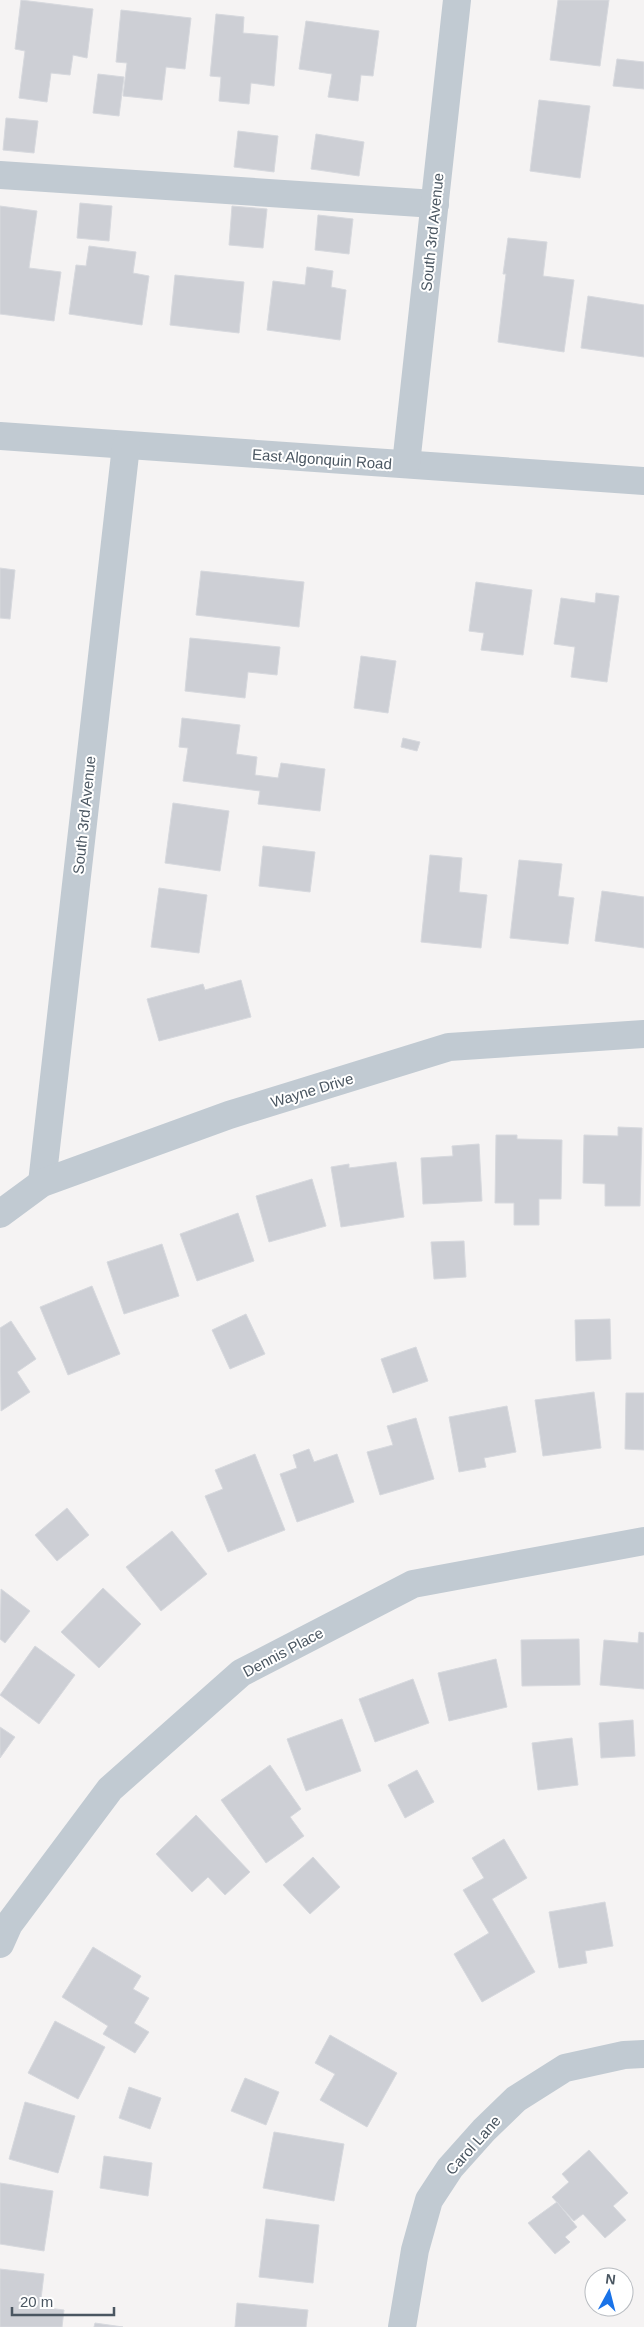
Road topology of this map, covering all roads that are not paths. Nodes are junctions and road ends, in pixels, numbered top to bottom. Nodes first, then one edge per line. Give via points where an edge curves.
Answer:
1 (458, 0) edge
2 (0, 175) edge
3 (435, 204) junction
4 (0, 436) edge
5 (126, 446) junction
6 (406, 464) junction
7 (644, 481) edge
8 (644, 1034) edge
9 (42, 1183) junction
10 (0, 1214) edge
11 (644, 1541) edge
12 (0, 1944) edge
13 (644, 2054) edge
14 (402, 2327) edge

1 - 3 street, South 3rd Avenue
2 - 3 street
3 - 6 street, South 3rd Avenue
4 - 5 street, East Algonquin Road
5 - 6 street, East Algonquin Road
5 - 9 street, South 3rd Avenue
6 - 7 street, East Algonquin Road
8 - 9 street, Wayne Drive via 449,1047 229,1115
9 - 10 street, Wayne Drive
11 - 12 street, Dennis Place via 413,1584 241,1673 110,1789 9,1924
13 - 14 street, Carol Lane via 624,2055 565,2068 516,2099 450,2168 430,2200 415,2250

